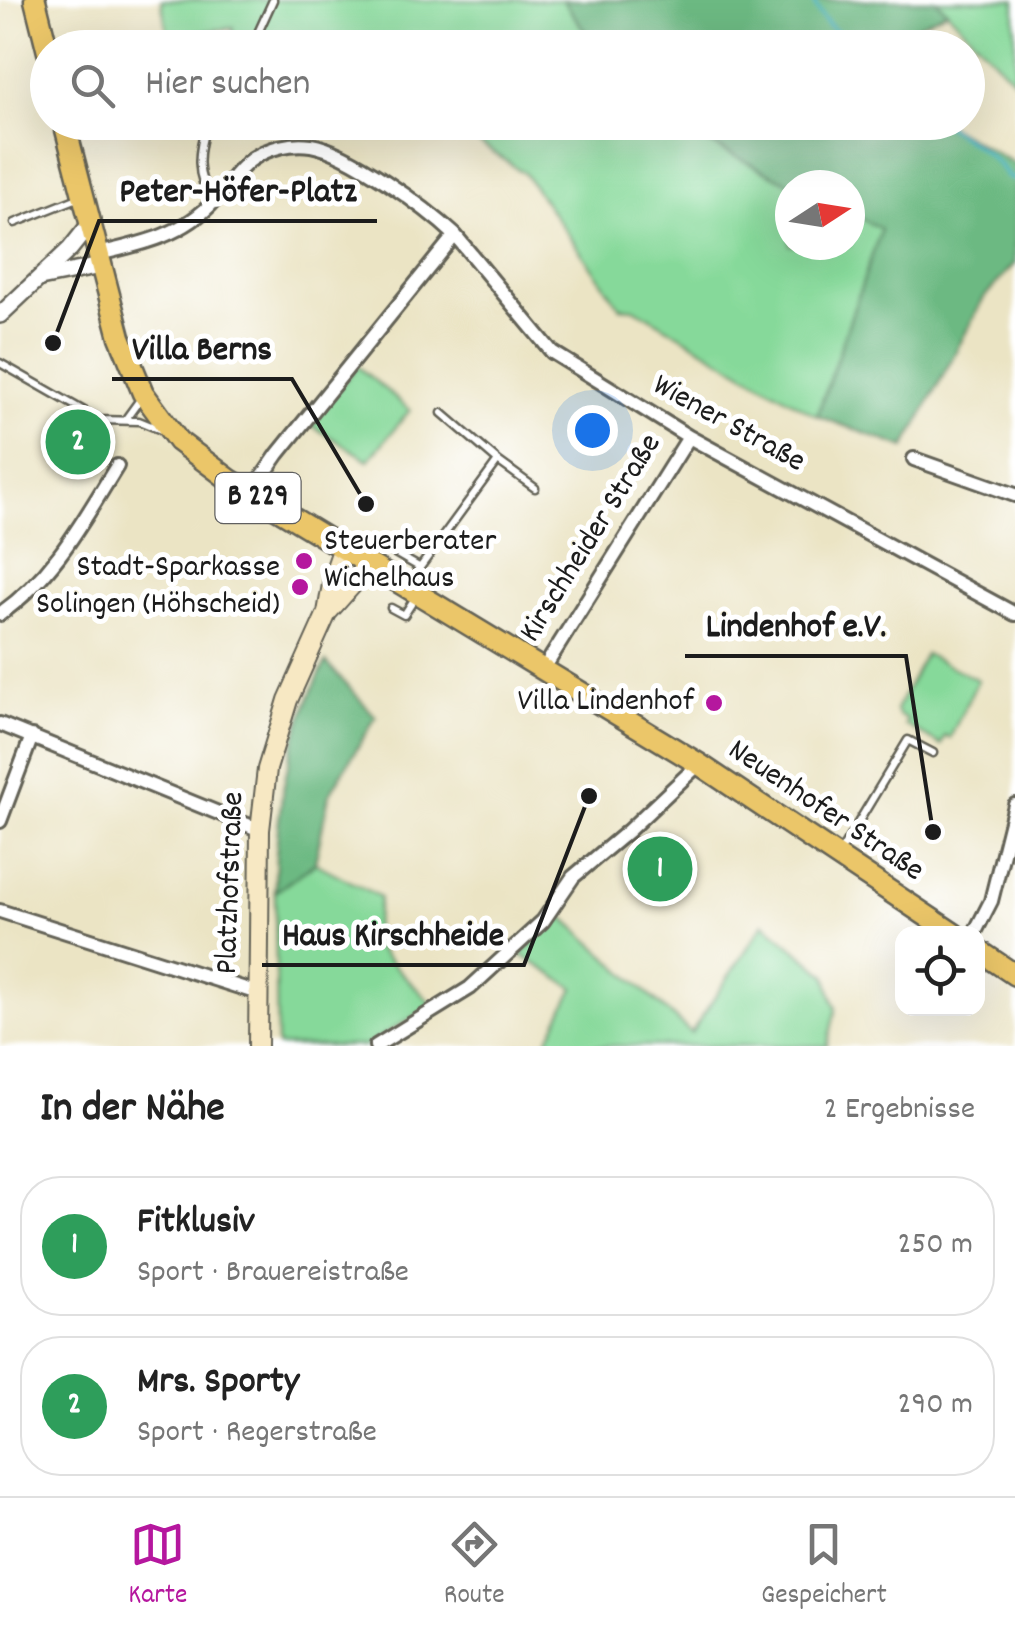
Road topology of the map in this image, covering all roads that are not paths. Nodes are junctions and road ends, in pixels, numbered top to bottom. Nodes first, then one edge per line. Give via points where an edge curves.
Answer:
1 (35, 0) edge
2 (274, 0) edge
3 (42, 30) edge
4 (260, 30) edge
5 (69, 140) edge
6 (202, 140) edge
7 (84, 197) junction
8 (214, 202) junction
9 (14, 223) dead end
10 (90, 224) junction
11 (455, 235) junction
12 (70, 249) junction
13 (100, 260) junction
14 (40, 278) junction
15 (0, 316) edge
16 (0, 363) edge
17 (142, 392) junction
18 (442, 413) dead end
19 (124, 421) junction
20 (689, 437) junction
21 (178, 441) junction
22 (914, 459) dead end
23 (498, 460) junction
24 (117, 466) dead end
25 (535, 488) dead end
26 (251, 493) junction
27 (1015, 494) edge
28 (386, 548) dead end
29 (342, 550) junction
30 (366, 564) junction
31 (419, 567) junction
32 (411, 591) junction
33 (391, 608) dead end
34 (0, 614) edge
35 (326, 614) junction
36 (1015, 614) edge
37 (542, 670) junction
38 (0, 724) edge
39 (32, 736) junction
40 (933, 754) dead end
41 (699, 764) junction
42 (1015, 805) edge
43 (0, 821) edge
44 (260, 830) junction
45 (838, 856) junction
46 (0, 911) edge
47 (942, 926) edge
48 (978, 926) edge
49 (985, 955) edge
50 (1015, 975) edge
51 (258, 993) junction
52 (258, 1046) edge
53 (376, 1046) edge

1 - 3 main road
2 - 4 lane
5 - 7 main road, B 229
6 - 8 lane via 200,172
7 - 9 lane
7 - 10 main road, B 229
8 - 11 street, Wiener Straße via 254,158 281,147 316,146 404,194
8 - 13 street, Wiener Straße via 174,232
10 - 12 street
10 - 13 main road, B 229
11 - 20 street, Wiener Straße via 552,352
11 - 26 street
12 - 13 street
12 - 14 street
13 - 14 street
13 - 17 main road, B 229
14 - 15 street
16 - 19 lane via 100,420
17 - 19 lane
17 - 21 main road, Neuenhofer Straße / B 229
18 - 23 lane
19 - 21 lane via 147,423
20 - 36 street, Wiener Straße
20 - 37 street, Kirschheider Straße
21 - 26 main road, Neuenhofer Straße / B 229
22 - 27 street
23 - 25 lane
23 - 31 lane
24 - 34 street via 60,558
26 - 29 main road, Neuenhofer Straße / B 229
28 - 31 lane
29 - 30 main road, Neuenhofer Straße / B 229
29 - 35 main road, Platzhofstraße
30 - 32 main road, Neuenhofer Straße / B 229
30 - 35 main road, Platzhofstraße
31 - 32 lane
32 - 33 lane via 404,616
32 - 37 main road, Neuenhofer Straße / B 229
35 - 44 main road, Platzhofstraße via 277,734
37 - 41 main road, Neuenhofer Straße / B 229
38 - 39 street
39 - 43 street
39 - 44 street
40 - 45 lane via 908,740
41 - 45 main road, Neuenhofer Straße / B 229
41 - 53 street via 572,876 542,922 470,988
42 - 48 street via 992,901
44 - 51 main road, Platzhofstraße
45 - 47 main road, Neuenhofer Straße / B 229
46 - 51 street
49 - 50 main road
51 - 52 main road, Platzhofstraße

